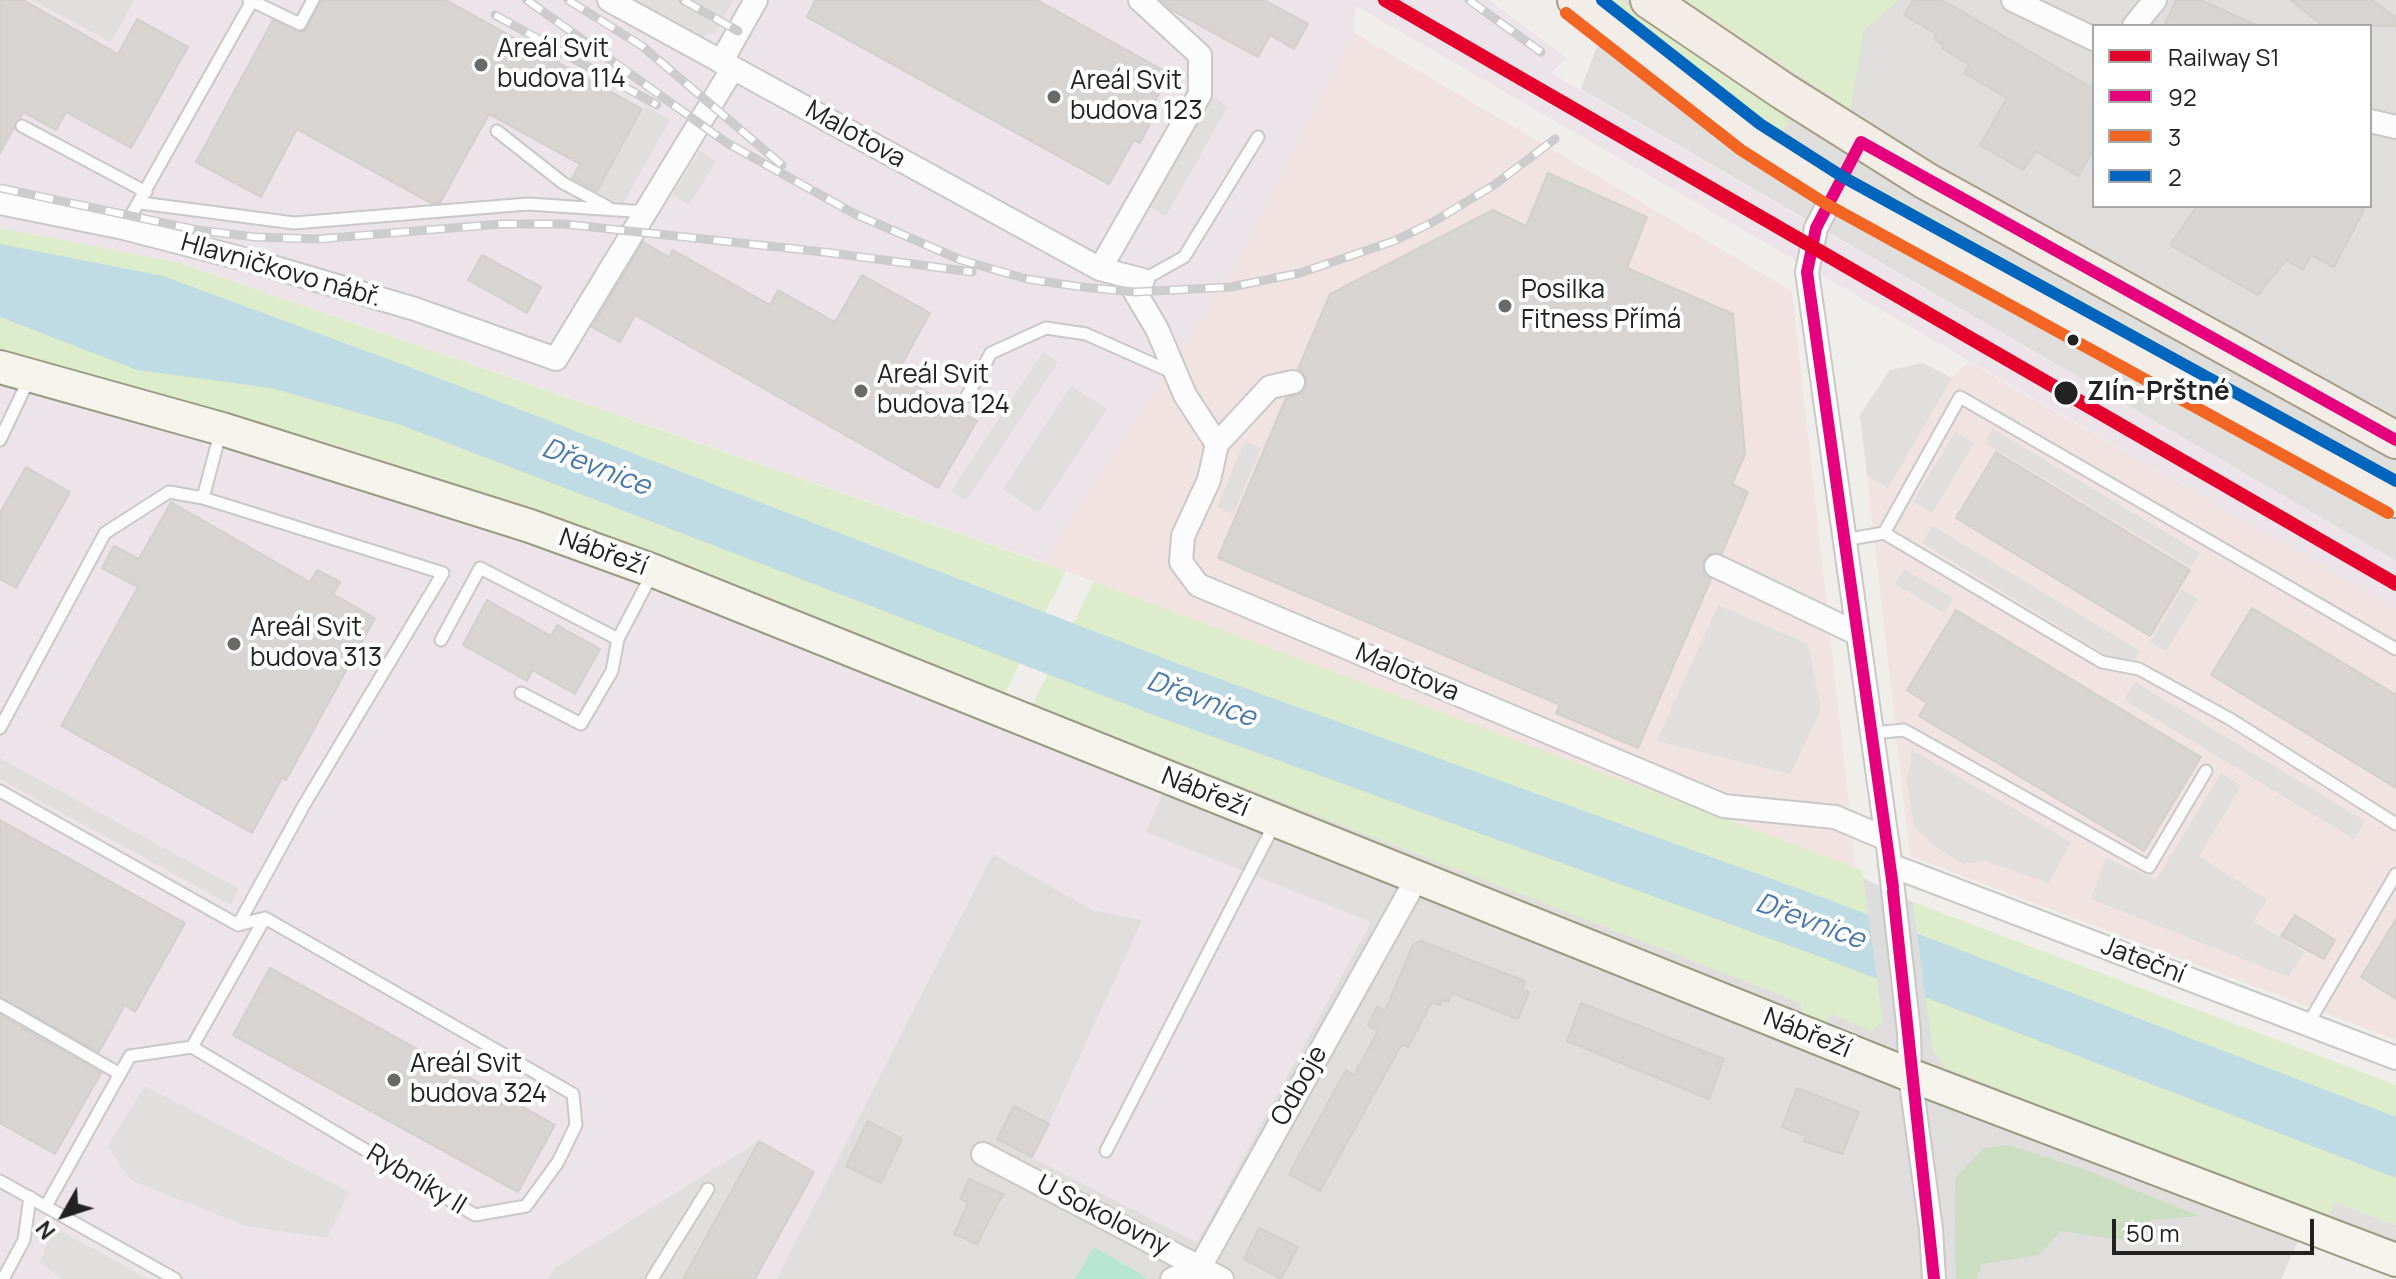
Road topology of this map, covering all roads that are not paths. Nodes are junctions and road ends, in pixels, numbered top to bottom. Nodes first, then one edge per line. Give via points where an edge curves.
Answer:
1 (313, 0) edge
2 (609, 0) edge
3 (756, 0) edge
4 (1140, 0) edge
5 (1576, 0) edge
6 (1649, 0) edge
7 (2013, 0) edge
8 (2155, 0) edge
9 (251, 1) edge
10 (2136, 24) edge
11 (2092, 38) edge
12 (727, 65) junction
13 (2372, 121) edge
14 (22, 126) dead end
15 (2396, 127) edge
16 (497, 131) dead end
17 (1258, 137) dead end
18 (1861, 142) junction
19 (1835, 191) junction
20 (144, 198) junction
21 (0, 203) edge
22 (613, 210) junction
23 (648, 212) junction
24 (124, 228) junction
25 (1100, 269) junction
26 (1143, 280) junction
27 (0, 367) edge
28 (1176, 374) junction
29 (31, 375) junction
30 (1293, 382) dead end
31 (967, 396) dead end
32 (222, 429) junction
33 (0, 440) edge
34 (2396, 440) edge
35 (1217, 444) junction
36 (203, 498) junction
37 (2396, 499) edge
38 (1884, 533) junction
39 (1844, 540) junction
40 (1716, 566) dead end
41 (654, 571) junction
42 (1858, 634) junction
43 (618, 639) junction
44 (441, 640) dead end
45 (2396, 649) edge
46 (521, 693) dead end
47 (0, 728) edge
48 (1872, 733) junction
49 (2206, 771) dead end
50 (0, 791) edge
51 (1276, 822) junction
52 (2396, 824) edge
53 (1887, 839) junction
54 (1890, 865) junction
55 (2396, 874) edge
56 (1417, 878) junction
57 (265, 918) junction
58 (238, 925) junction
59 (0, 1005) edge
60 (2308, 1024) junction
61 (192, 1047) junction
62 (2396, 1058) edge
63 (120, 1074) junction
64 (1910, 1075) junction
65 (1106, 1151) dead end
66 (983, 1154) dead end
67 (0, 1181) edge
68 (708, 1189) dead end
69 (30, 1197) junction
70 (46, 1206) junction
71 (2396, 1260) edge
72 (1200, 1267) junction
73 (3, 1279) edge
74 (175, 1279) edge
75 (652, 1279) edge
76 (1172, 1279) edge
77 (1222, 1279) edge
78 (1934, 1279) edge

1 - 9 lane via 300,24
2 - 12 street, Malotova
3 - 12 street
4 - 25 street via 1200,55 1200,94
5 - 19 main road via 1751,137
6 - 18 main road
7 - 11 street
8 - 10 street
9 - 20 lane
12 - 23 street
12 - 25 street, Malotova
13 - 15 street
14 - 20 lane
16 - 22 lane via 563,183
17 - 26 lane via 1184,257
18 - 19 main road
18 - 34 main road
19 - 37 main road
19 - 39 street via 1816,228 1807,272
20 - 22 lane via 294,223 528,204
20 - 24 lane
21 - 24 street, Hlavničkovo nábř.
22 - 23 lane
23 - 24 street, Hlavničkovo nábř. via 556,359 415,309
25 - 26 street, Malotova
26 - 28 street via 1135,292
27 - 29 street, Nábřeží
28 - 31 lane via 1086,334 1046,328 991,353
28 - 35 street
29 - 32 street, Nábřeží
29 - 33 lane
30 - 35 street via 1270,387
32 - 36 lane
32 - 41 street, Nábřeží via 530,526
35 - 53 street, Malotova via 1209,480 1183,536 1181,562 1198,585 1724,806 1835,817
36 - 47 lane via 169,492 105,533
36 - 58 lane via 443,573
38 - 39 lane
38 - 45 lane via 1960,397
38 - 52 lane via 2102,662 2139,669 2230,719
39 - 42 street
40 - 42 street
41 - 43 lane
41 - 51 street, Nábřeží
42 - 48 street
43 - 44 lane via 480,568
43 - 46 lane via 612,671 581,724
48 - 49 lane via 1904,730 2149,867
48 - 53 street
50 - 58 lane
51 - 56 street, Nábřeží
51 - 65 lane
53 - 54 street
54 - 60 street, Jateční
54 - 64 street
55 - 60 lane
56 - 64 street, Nábřeží
56 - 72 street, Odboje
57 - 58 lane
57 - 61 lane
57 - 61 lane, Rybníky II via 573,1094 576,1125 558,1162 526,1206 475,1215
59 - 63 lane
60 - 62 street, Jateční
61 - 63 lane via 130,1056
63 - 70 lane
64 - 71 street, Nábřeží
64 - 78 street
66 - 72 street, U Sokolovny
67 - 69 lane
68 - 75 lane
69 - 70 lane
69 - 73 lane via 24,1240
70 - 74 lane
72 - 76 street
72 - 77 street, U Sokolovny

